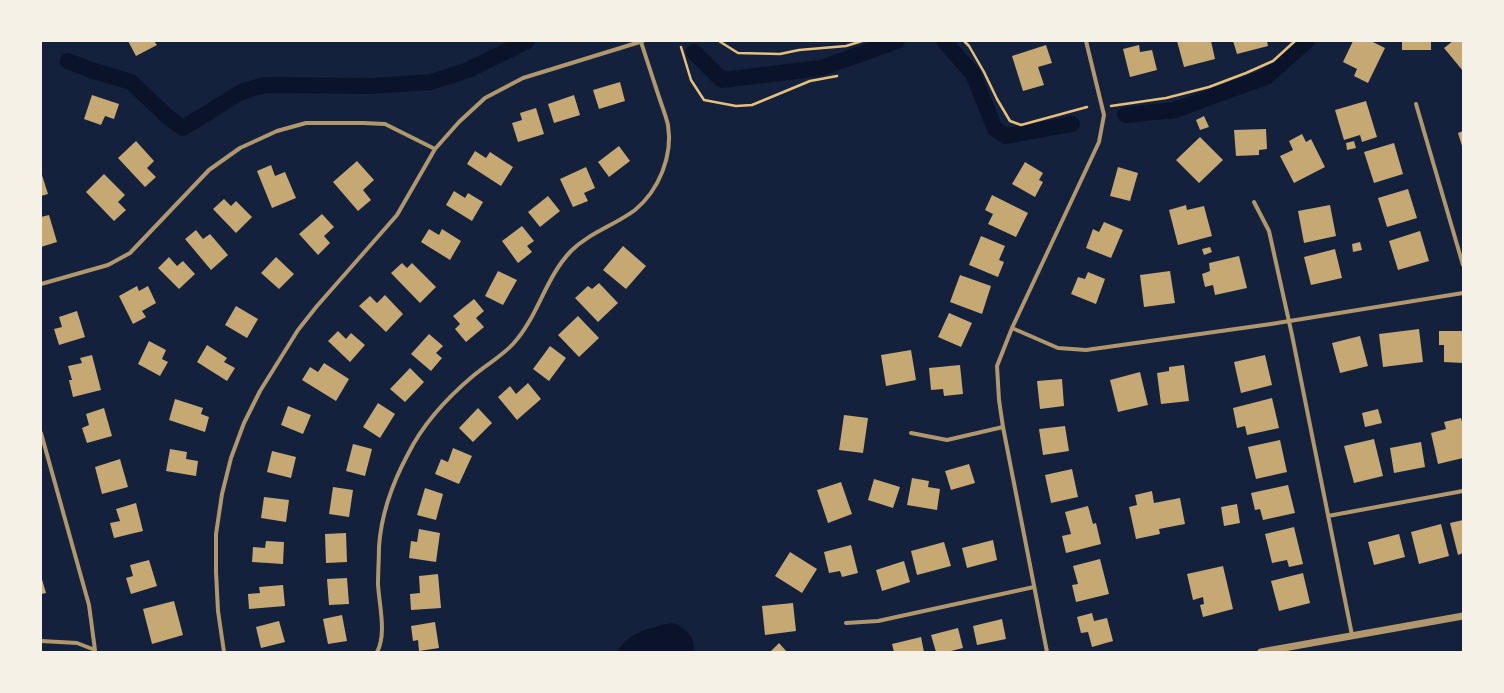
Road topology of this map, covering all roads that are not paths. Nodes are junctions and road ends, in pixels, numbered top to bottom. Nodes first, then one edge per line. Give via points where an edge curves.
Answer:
1 (642, 41) edge
2 (1086, 41) edge
3 (1416, 104) dead end
4 (435, 149) junction
5 (1254, 202) dead end
6 (1463, 265) edge
7 (41, 284) edge
8 (1463, 293) edge
9 (1289, 320) junction
10 (1012, 328) junction
11 (1003, 428) junction
12 (41, 433) edge
13 (911, 433) dead end
14 (1463, 491) edge
15 (1328, 516) junction
16 (1034, 587) junction
17 (1463, 616) edge
18 (846, 623) dead end
19 (1352, 635) junction
20 (41, 641) edge
21 (224, 652) edge
22 (377, 652) edge
23 (1047, 652) edge
24 (1261, 652) edge

1 - 4 street via 523,78 485,98
1 - 22 street via 668,125 668,150 662,173 651,193 635,210 584,240 571,252 557,270 528,325 513,345 452,395 426,426 409,452 395,482 379,545 378,583 382,626 380,647
2 - 10 street via 1104,114 1099,142
3 - 6 street
4 - 7 street via 385,124 306,123 277,131 240,148 209,170 130,253 108,265
4 - 21 street via 397,215 298,330 260,391 244,424 231,458 216,534 218,611
5 - 9 street via 1269,231
8 - 9 street
9 - 10 street via 1086,350 1058,348
9 - 15 street
10 - 11 street via 997,366
11 - 13 street via 946,440
11 - 16 street
12 - 20 street via 89,605 95,650 77,643
14 - 15 street
15 - 19 street
16 - 18 street via 878,621
16 - 23 street
17 - 19 street
19 - 24 street

